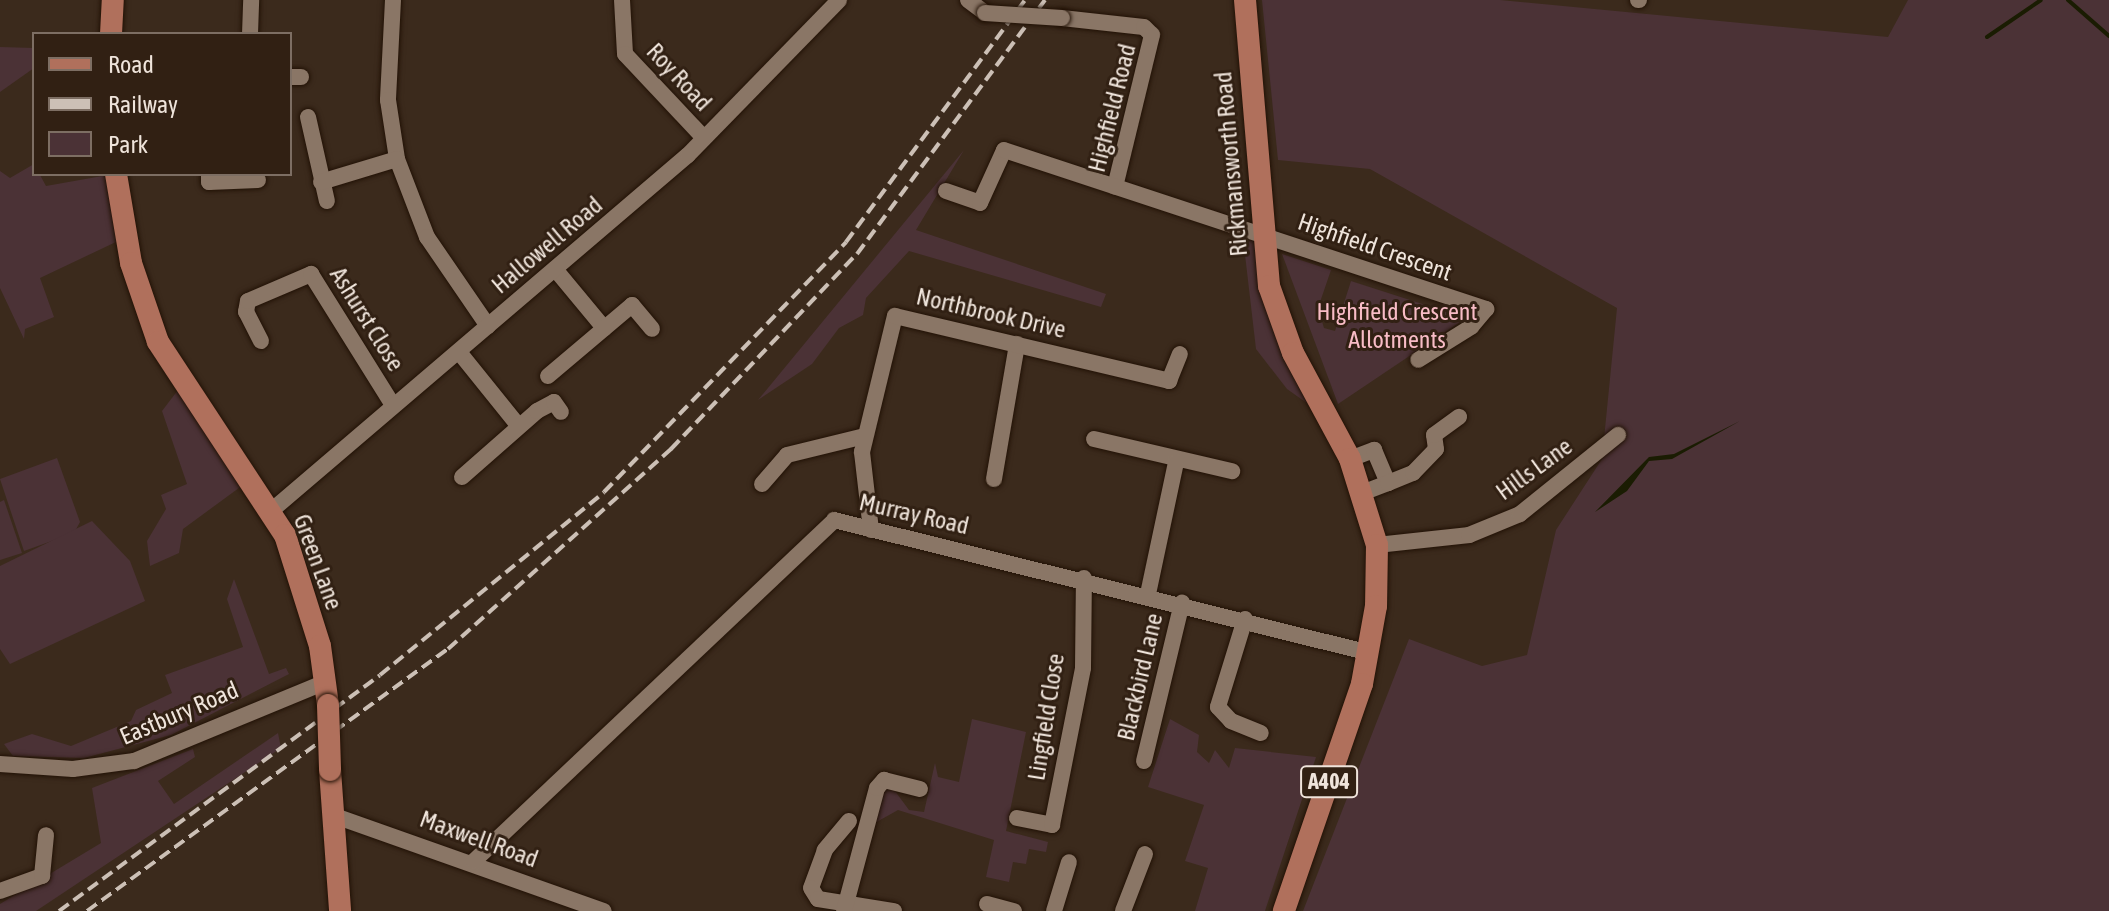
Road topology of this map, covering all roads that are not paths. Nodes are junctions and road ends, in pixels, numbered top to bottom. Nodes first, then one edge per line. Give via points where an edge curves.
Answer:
1 (113, 0) edge
2 (251, 0) edge
3 (393, 0) edge
4 (622, 0) edge
5 (839, 0) edge
6 (968, 0) edge
7 (1245, 0) edge
8 (111, 32) edge
9 (250, 32) edge
10 (308, 117) dead end
11 (704, 138) junction
12 (397, 159) junction
13 (116, 176) edge
14 (209, 176) edge
15 (258, 180) dead end
16 (321, 182) junction
17 (1115, 187) junction
18 (946, 191) dead end
19 (327, 201) dead end
20 (1259, 233) junction
21 (555, 269) junction
22 (488, 326) junction
23 (604, 328) junction
24 (652, 329) dead end
25 (261, 341) dead end
26 (1017, 344) junction
27 (459, 352) junction
28 (1180, 354) dead end
29 (1418, 360) dead end
30 (548, 376) dead end
31 (393, 405) junction
32 (561, 412) dead end
33 (1459, 417) dead end
34 (518, 425) junction
35 (1618, 435) dead end
36 (865, 436) junction
37 (1094, 439) dead end
38 (1350, 459) junction
39 (1176, 462) junction
40 (1232, 471) dead end
41 (462, 477) dead end
42 (994, 479) dead end
43 (1388, 483) junction
44 (762, 484) dead end
45 (1362, 493) junction
46 (271, 511) junction
47 (871, 530) junction
48 (1377, 545) junction
49 (1084, 578) junction
50 (1148, 594) junction
51 (1182, 603) junction
52 (1245, 619) junction
53 (1370, 653) junction
54 (326, 682) junction
55 (1261, 733) dead end
56 (1144, 761) dead end
57 (0, 764) edge
58 (920, 789) dead end
59 (335, 816) junction
60 (1017, 818) dead end
61 (849, 821) dead end
62 (46, 835) dead end
63 (1145, 854) dead end
64 (474, 861) junction
65 (1069, 862) dead end
66 (0, 891) edge
67 (987, 904) dead end
68 (845, 907) edge
69 (340, 911) edge
70 (604, 911) edge
71 (894, 911) edge
72 (1014, 911) edge
73 (1054, 911) edge
74 (1123, 911) edge
75 (1284, 911) edge

1 - 8 main road
2 - 9 street
3 - 12 street via 388,100
4 - 11 street, Roy Road via 625,54
5 - 11 street, Hallowell Road
6 - 17 street, Highfield Road, bridge via 985,13 1144,27 1152,35
7 - 20 main road, Rickmansworth Road / A404
10 - 16 street
11 - 21 street, Hallowell Road
12 - 16 street
12 - 22 street via 427,237
13 - 46 main road, Green Lane via 131,263 158,342
14 - 15 street via 209,182
16 - 19 street
17 - 18 street via 1004,150 980,203
17 - 20 street, Highfield Road
20 - 29 street, Highfield Crescent via 1486,309 1471,327
20 - 38 main road, Rickmansworth Road / A404 via 1293,353
21 - 22 street, Hallowell Road
21 - 23 street
22 - 27 street, Hallowell Road
23 - 24 street via 632,305
23 - 30 street
25 - 31 street, Ashurst Close via 246,312 248,301 311,274
26 - 28 street, Northbrook Drive via 1169,381
26 - 36 street, Northbrook Drive via 895,316
26 - 42 street
27 - 31 street, Hallowell Road
27 - 34 street
31 - 46 street, Hallowell Road
32 - 34 street via 554,402
33 - 43 street via 1434,435 1436,449 1413,473
34 - 41 street
35 - 48 street, Hills Lane via 1520,514 1469,535
36 - 44 street via 787,455
36 - 47 street
37 - 39 street
38 - 43 street via 1374,450
38 - 45 main road, Rickmansworth Road / A404
39 - 40 street
39 - 50 street
43 - 45 street
45 - 48 main road, Rickmansworth Road / A404
46 - 54 main road, Green Lane via 295,564
47 - 49 street, Murray Road
47 - 64 street, Murray Road via 834,520
48 - 53 main road, Rickmansworth Road / A404
49 - 50 street, Murray Road
49 - 60 street, Lingfield Close via 1083,668 1052,825
50 - 51 street, Murray Road
51 - 52 street, Murray Road
51 - 56 street, Blackbird Lane
52 - 53 street, Murray Road
52 - 55 street via 1218,707 1231,721
53 - 75 main road, Rickmansworth Road / A404
54 - 57 street, Eastbury Road via 134,761 73,769
54 - 59 main road, Green Lane, bridge
58 - 68 street via 884,780 877,788
59 - 64 street, Maxwell Road
59 - 69 main road, Green Lane
61 - 68 street via 825,850 811,888 818,899
62 - 66 street via 42,876
63 - 74 street
64 - 70 street, Maxwell Road
65 - 73 street
67 - 72 street
68 - 71 street

